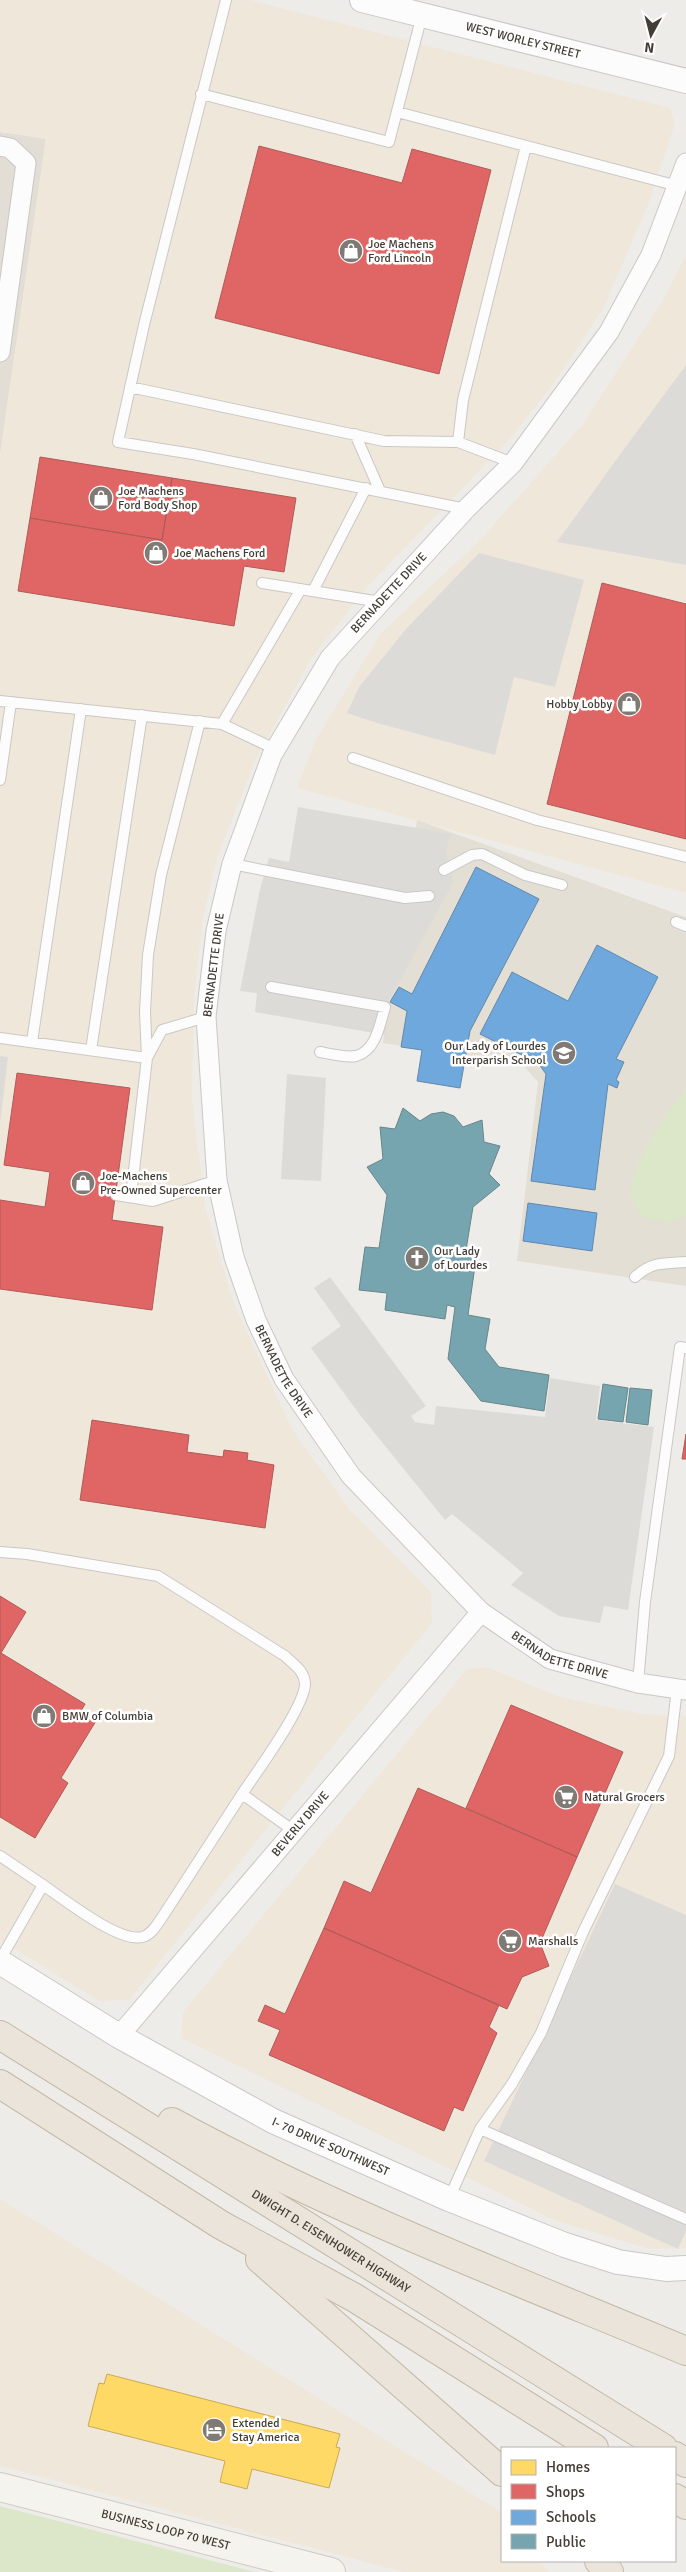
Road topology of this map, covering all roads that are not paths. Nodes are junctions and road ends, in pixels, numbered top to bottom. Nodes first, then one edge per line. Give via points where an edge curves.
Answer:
1 (226, 0) edge
2 (362, 0) edge
3 (422, 15) junction
4 (686, 81) edge
5 (201, 94) junction
6 (397, 112) junction
7 (0, 146) edge
8 (526, 146) junction
9 (686, 163) edge
10 (678, 186) junction
11 (6, 268) edge
12 (0, 352) edge
13 (130, 387) junction
14 (355, 434) junction
15 (458, 442) junction
16 (513, 463) junction
17 (366, 488) junction
18 (380, 491) junction
19 (466, 509) junction
20 (262, 583) dead end
21 (301, 589) junction
22 (313, 591) junction
23 (381, 602) junction
24 (0, 701) edge
25 (11, 702) junction
26 (81, 709) junction
27 (142, 715) junction
28 (200, 721) junction
29 (222, 724) junction
30 (275, 749) junction
31 (353, 758) dead end
32 (0, 780) edge
33 (686, 857) edge
34 (232, 864) junction
35 (444, 870) dead end
36 (562, 885) dead end
37 (429, 896) dead end
38 (271, 987) dead end
39 (206, 1017) junction
40 (0, 1038) edge
41 (32, 1042) junction
42 (90, 1050) junction
43 (320, 1052) dead end
44 (147, 1058) junction
45 (217, 1180) junction
46 (116, 1195) dead end
47 (131, 1196) junction
48 (686, 1262) edge
49 (634, 1277) dead end
50 (686, 1348) edge
51 (0, 1552) edge
52 (481, 1612) junction
53 (638, 1683) junction
54 (683, 1688) edge
55 (242, 1794) junction
56 (294, 1831) junction
57 (0, 1856) edge
58 (43, 1885) junction
59 (0, 1961) edge
60 (0, 2034) edge
61 (119, 2036) junction
62 (0, 2084) edge
63 (86, 2088) junction
64 (480, 2129) junction
65 (449, 2199) junction
66 (686, 2219) edge
67 (221, 2225) junction
68 (686, 2268) edge
69 (686, 2351) edge
70 (592, 2447) edge
71 (661, 2447) edge
72 (501, 2471) edge
73 (0, 2487) edge
74 (599, 2562) edge
75 (331, 2572) edge
76 (609, 2572) edge

1 - 5 lane
2 - 3 street, WEST WORLEY STREET
3 - 4 street, WEST WORLEY STREET
3 - 6 lane
5 - 6 lane via 389,142
5 - 13 lane
6 - 8 lane
7 - 11 street via 10,148 26,163
8 - 10 lane
8 - 15 lane via 463,400
9 - 10 street, BERNADETTE DRIVE
10 - 16 street, BERNADETTE DRIVE via 651,255 609,332
11 - 12 street
13 - 14 lane
13 - 17 lane via 118,442
14 - 15 lane via 384,440
14 - 18 lane
15 - 16 lane
16 - 19 street, BERNADETTE DRIVE
17 - 18 lane
17 - 22 lane
18 - 19 lane
19 - 23 street, BERNADETTE DRIVE
20 - 21 lane
21 - 22 lane
21 - 29 lane
22 - 23 lane
23 - 30 street, BERNADETTE DRIVE via 330,658
24 - 25 lane
25 - 26 lane
25 - 32 lane
26 - 27 lane
26 - 41 lane
27 - 28 lane
27 - 42 lane
28 - 29 lane
28 - 44 lane via 161,875 148,955
29 - 30 lane
30 - 34 street, BERNADETTE DRIVE
31 - 33 lane via 536,820
34 - 37 lane via 405,898
34 - 39 street, BERNADETTE DRIVE via 216,930
35 - 36 lane via 472,855 482,854 525,875
38 - 43 lane via 385,1007 377,1035 367,1049 355,1056
39 - 44 lane via 162,1030
39 - 45 street, BERNADETTE DRIVE
40 - 41 lane
41 - 42 lane
42 - 44 lane
44 - 47 lane
45 - 47 lane via 153,1201
45 - 52 street, BERNADETTE DRIVE via 234,1257 256,1320 284,1379 351,1476
46 - 47 lane
48 - 49 lane via 647,1266
50 - 53 lane via 680,1347
51 - 55 lane via 158,1576 285,1656 302,1672 305,1684 299,1702
52 - 53 street, BERNADETTE DRIVE via 550,1659 599,1675
52 - 56 street, BEVERLY DRIVE
53 - 54 street, BERNADETTE DRIVE
54 - 64 lane via 669,1756 583,1932 541,2033 512,2084
55 - 56 lane
55 - 58 lane via 161,1919 152,1932 143,1937 134,1938 112,1931
56 - 61 street, BEVERLY DRIVE
57 - 58 lane
58 - 59 lane
59 - 61 street, I- 70 DRIVE SOUTHWEST
60 - 63 highway, DWIGHT D. EISENHOWER HIGHWAY
61 - 65 street, I- 70 DRIVE SOUTHWEST via 273,2121
62 - 67 highway
63 - 69 highway via 136,2102 237,2158 344,2208
63 - 71 highway, DWIGHT D. EISENHOWER HIGHWAY
64 - 65 lane
64 - 66 lane
65 - 68 street, I- 70 DRIVE SOUTHWEST via 565,2245 618,2262 666,2269
67 - 70 highway via 355,2298
67 - 72 highway
73 - 75 main road, BUSINESS LOOP 70 WEST
74 - 76 highway

